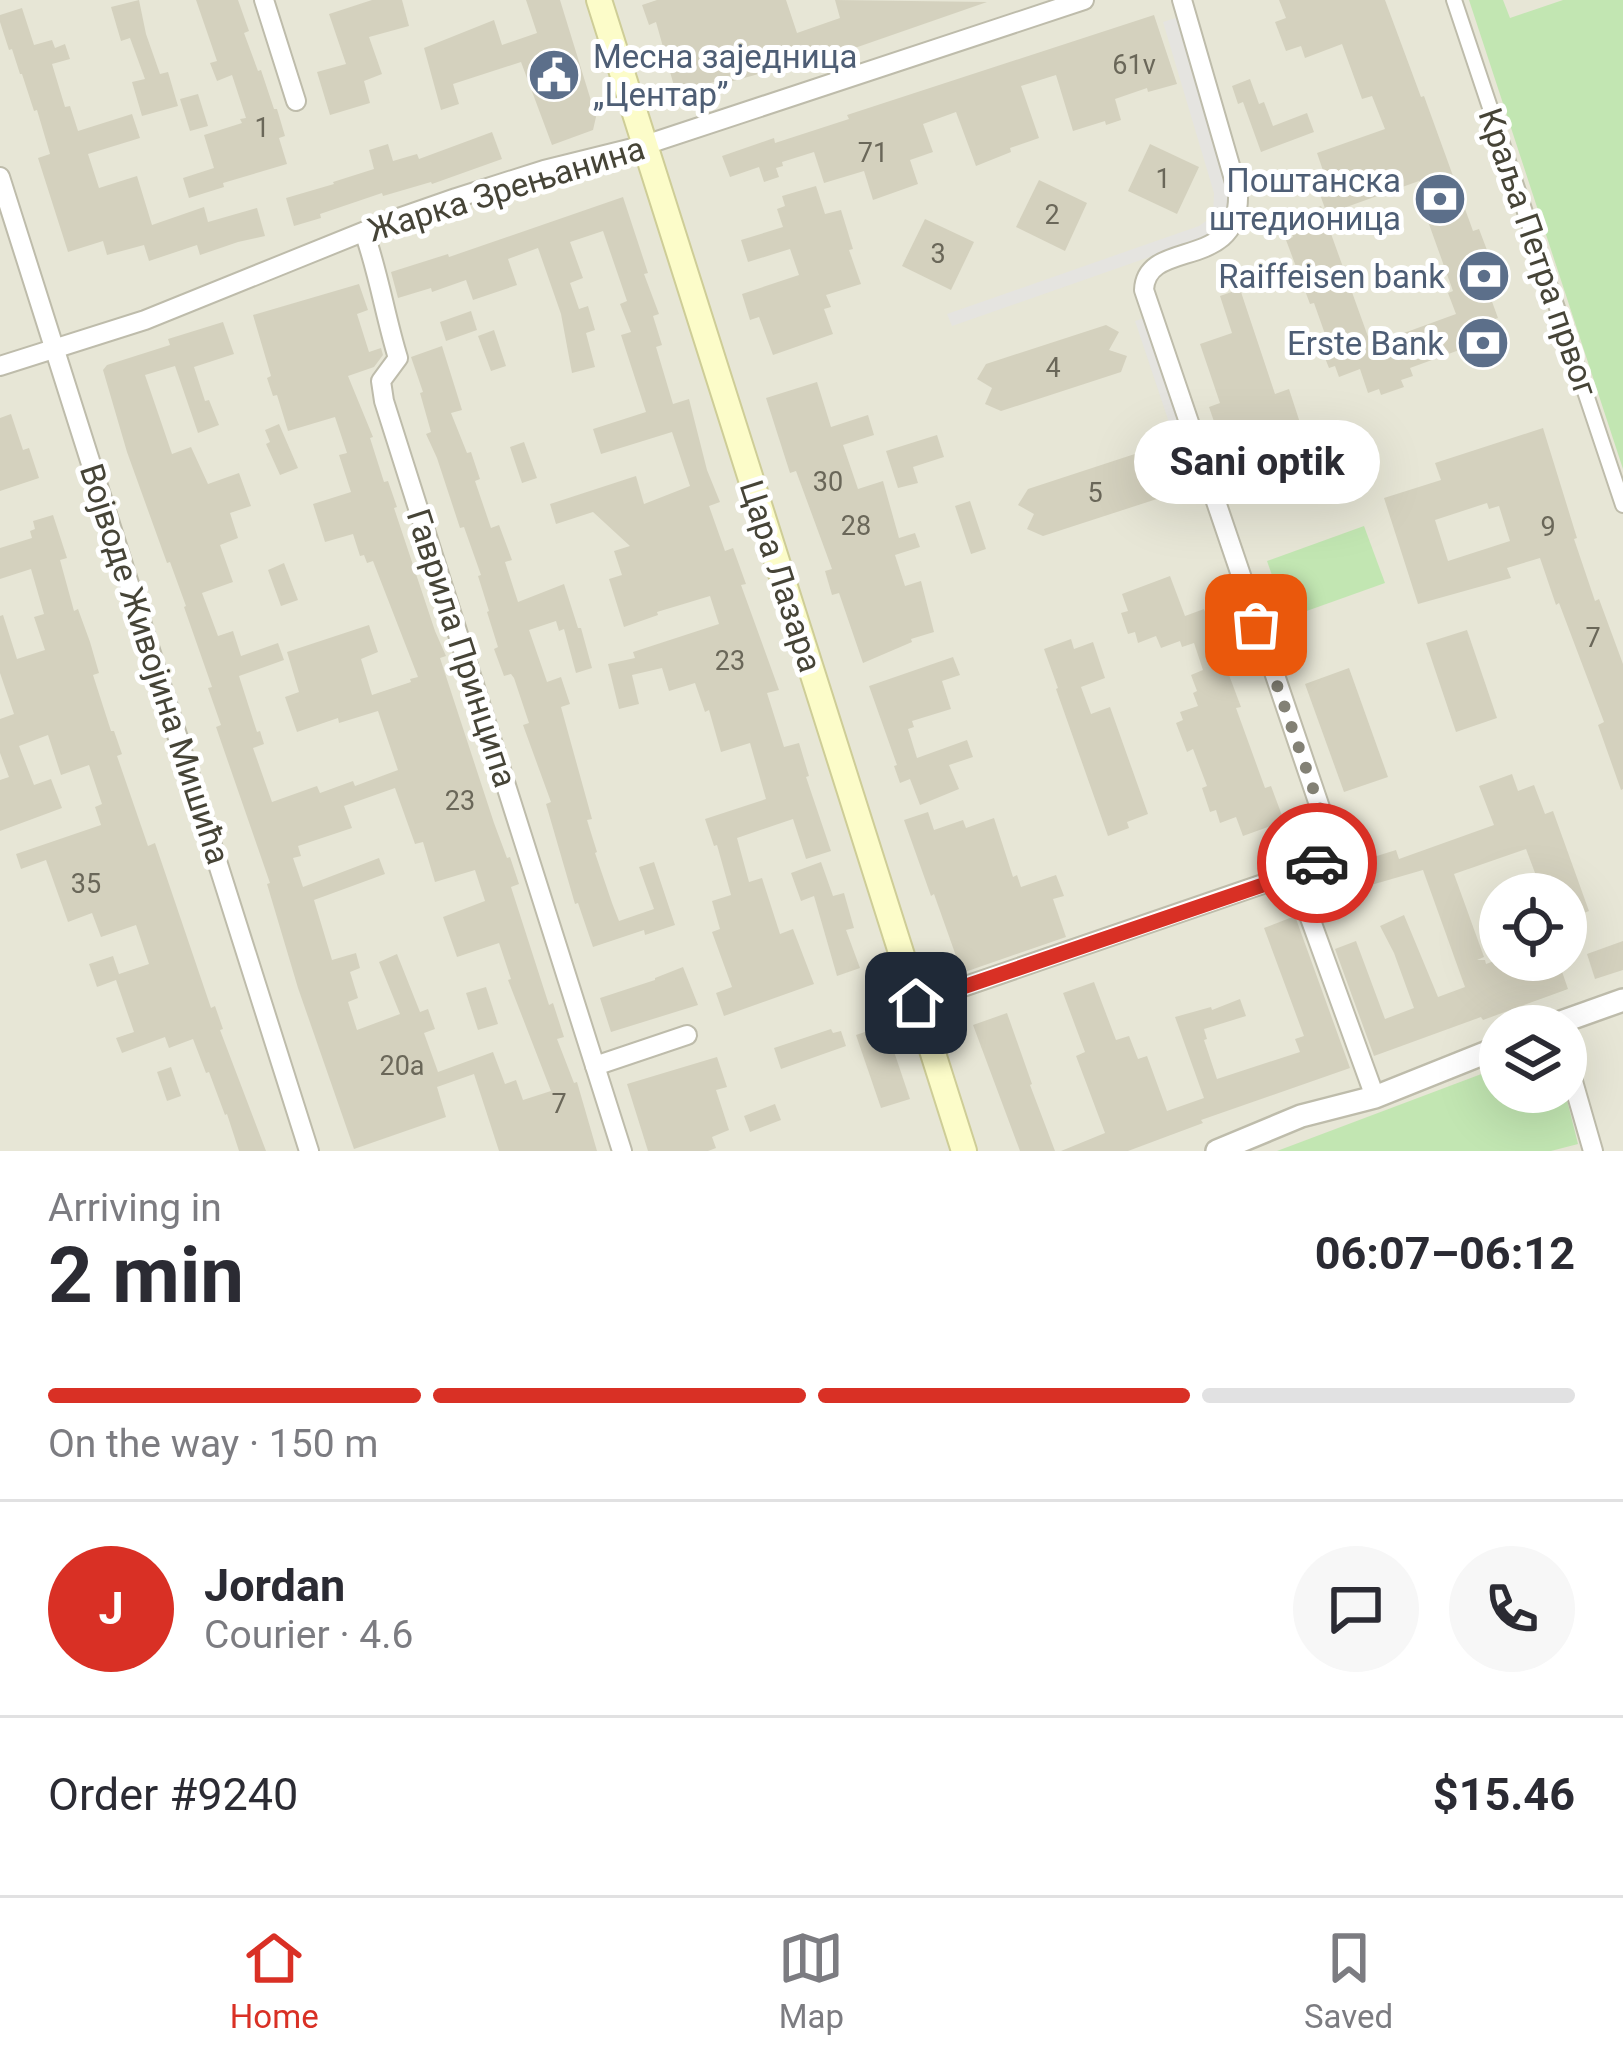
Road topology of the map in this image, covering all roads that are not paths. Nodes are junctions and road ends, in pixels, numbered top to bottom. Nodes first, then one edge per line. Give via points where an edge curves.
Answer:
1 (264, 0) edge
2 (599, 0) edge
3 (1084, 0) edge
4 (1181, 0) edge
5 (1454, 0) edge
6 (296, 100) dead end
7 (645, 145) junction
8 (0, 177) edge
9 (364, 232) junction
10 (55, 349) junction
11 (0, 366) edge
12 (1623, 505) edge
13 (1294, 874) junction
14 (1623, 1000) edge
15 (916, 1003) junction
16 (1587, 1013) edge
17 (687, 1035) dead end
18 (1479, 1055) edge
19 (595, 1066) junction
20 (1375, 1097) junction
21 (1580, 1113) edge
22 (1590, 1150) edge
23 (309, 1151) edge
24 (622, 1151) edge
25 (964, 1151) edge
26 (1217, 1151) edge

1 - 6 street
2 - 7 main road, Цара Лазара
3 - 7 street, Жарка Зрењанина
4 - 13 street via 1239,210 1229,232 1160,263 1144,278 1144,290 1329,834 1317,863
5 - 12 street, Краља Петра првог
7 - 9 street, Жарка Зрењанина
7 - 15 main road, Цара Лазара
8 - 10 street, Војводе Живојина Мишића
9 - 10 street, Жарка Зрењанина
9 - 19 street, Гаврила Принципа via 398,358 382,381 384,401
10 - 11 street, Жарка Зрењанина
10 - 23 street, Војводе Живојина Мишића
13 - 15 street
13 - 20 street
14 - 16 street
15 - 25 main road, Цара Лазара
17 - 19 street
18 - 20 street
19 - 24 street, Гаврила Принципа
20 - 26 street
21 - 22 street

